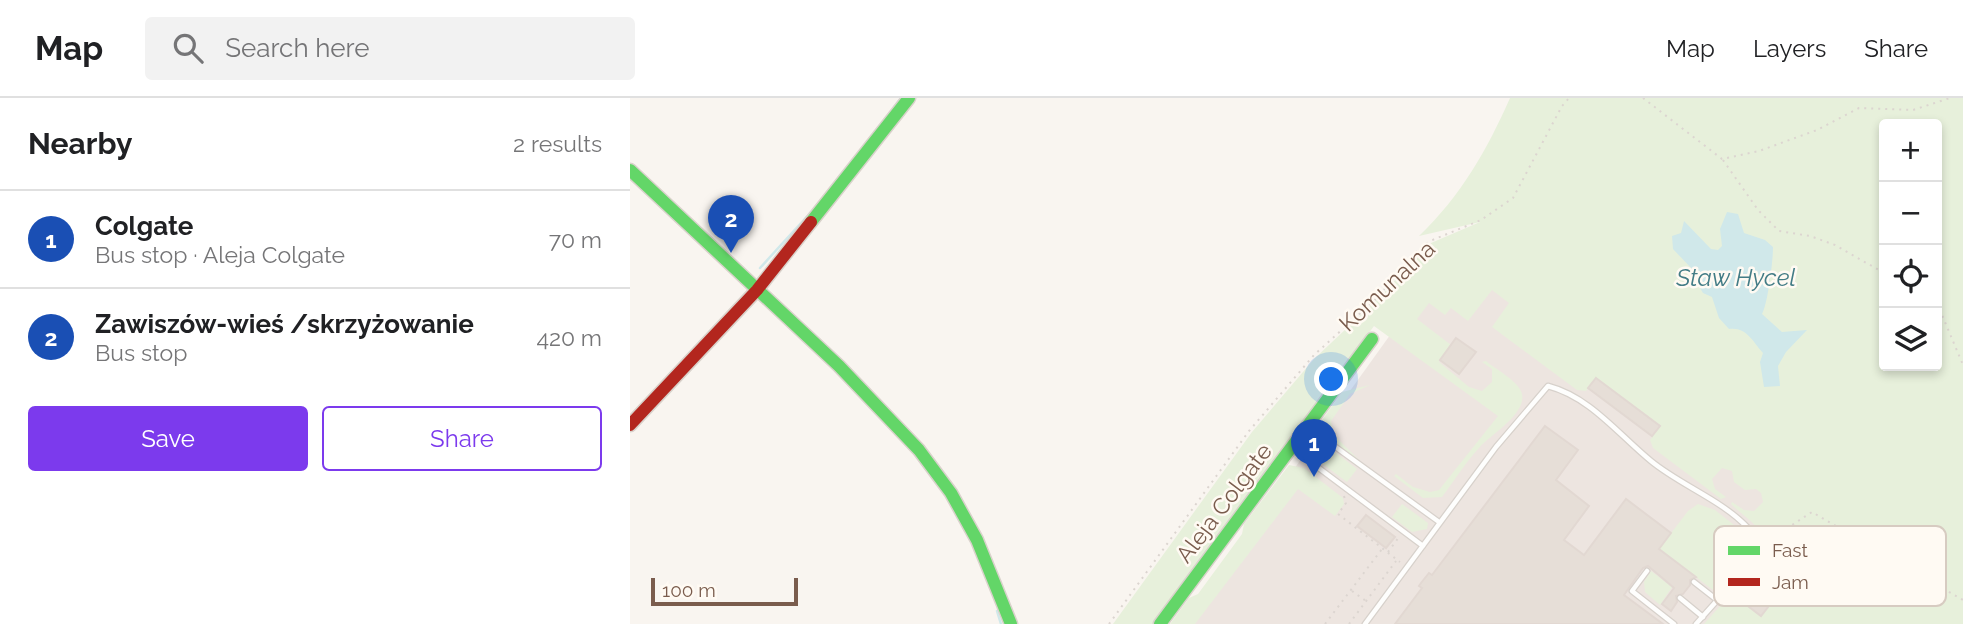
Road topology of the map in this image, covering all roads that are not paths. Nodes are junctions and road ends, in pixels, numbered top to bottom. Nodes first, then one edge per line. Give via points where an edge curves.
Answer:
1 (909, 98) edge
2 (630, 170) edge
3 (757, 290) junction
4 (1372, 339) dead end
5 (630, 425) edge
6 (1307, 427) junction
7 (1291, 447) junction
8 (1439, 522) junction
9 (1746, 526) edge
10 (1423, 546) junction
11 (1647, 570) dead end
12 (1694, 582) dead end
13 (1680, 598) dead end
14 (1714, 598) edge
15 (1714, 604) edge
16 (1703, 617) junction
17 (1011, 624) edge
18 (1160, 624) edge
19 (1365, 624) edge
20 (1674, 624) edge
21 (1696, 624) edge

1 - 3 street
2 - 3 street
3 - 5 street
3 - 17 street via 839,366 919,450 951,493 977,540
4 - 6 street, Aleja Colgate
6 - 7 street, Aleja Colgate
6 - 8 lane
7 - 10 lane
7 - 18 street, Aleja Colgate
8 - 9 lane via 1548,386 1596,412 1651,461
8 - 10 lane
10 - 19 lane
11 - 20 lane via 1632,591
12 - 14 lane
13 - 16 lane
15 - 16 lane
16 - 21 lane

